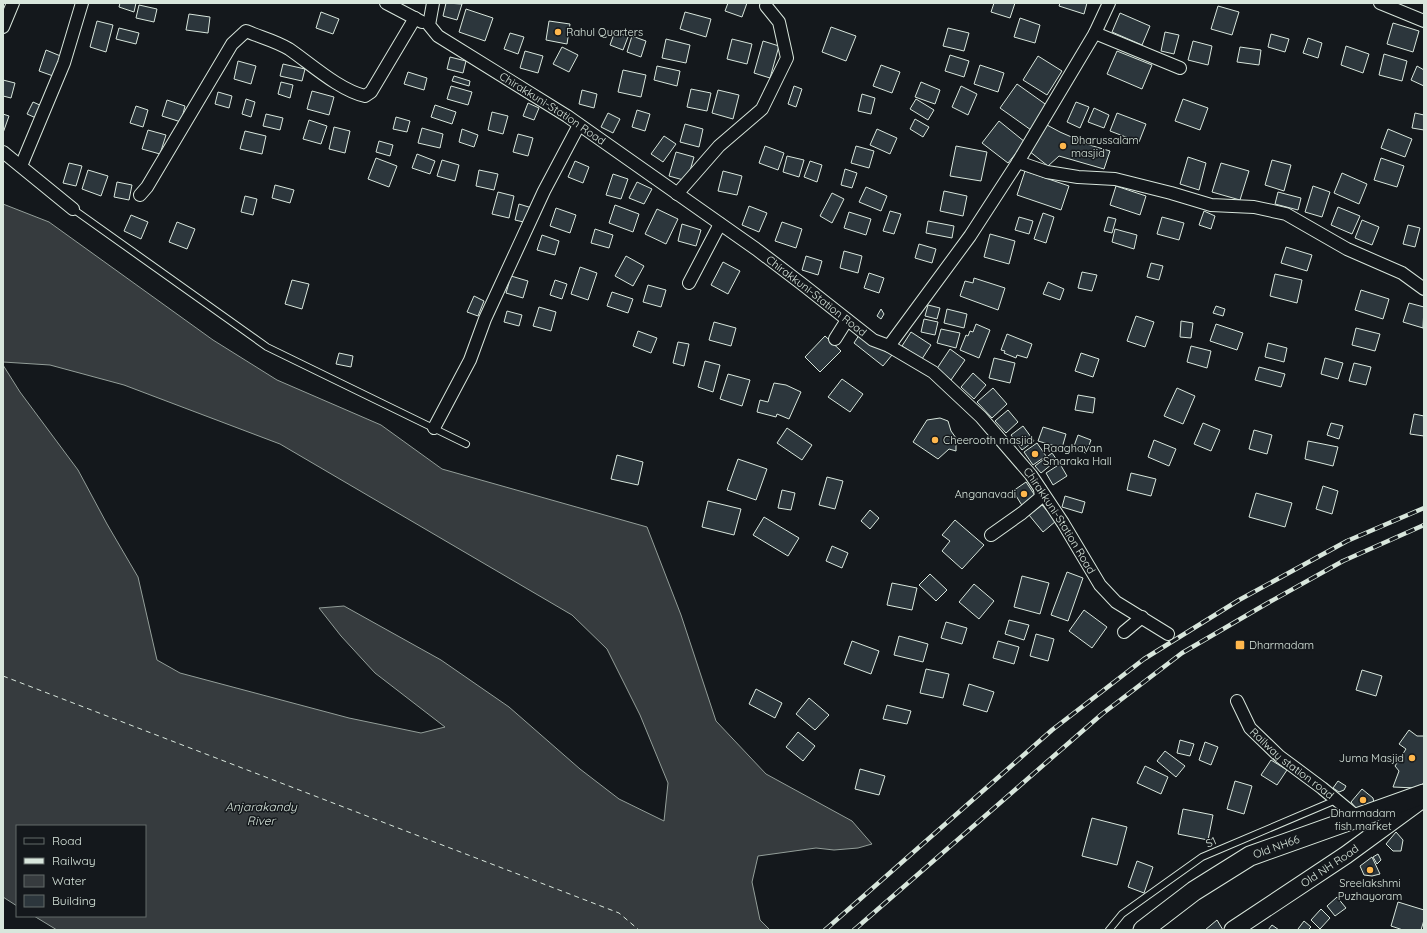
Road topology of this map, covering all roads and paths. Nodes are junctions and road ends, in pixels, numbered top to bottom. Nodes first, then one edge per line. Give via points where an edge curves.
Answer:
1 (13, 3) edge
2 (82, 3) edge
3 (386, 3) edge
4 (433, 3) edge
5 (1109, 3) edge
6 (1380, 3) edge
7 (766, 6) dead end
8 (415, 18) junction
9 (1424, 21) edge
10 (429, 25) junction
11 (3, 27) edge
12 (1095, 33) junction
13 (1180, 68) dead end
14 (580, 125) junction
15 (3, 152) edge
16 (1018, 162) junction
17 (20, 166) junction
18 (677, 194) junction
19 (140, 195) dead end
20 (73, 209) joint
21 (720, 224) junction
22 (689, 283) dead end
23 (1424, 289) edge
24 (847, 320) junction
25 (835, 339) dead end
26 (889, 346) junction
27 (434, 428) junction
28 (466, 444) dead end
29 (1040, 489) junction
30 (991, 535) dead end
31 (1142, 617) junction
32 (1124, 632) dead end
33 (1168, 634) dead end
34 (1237, 701) dead end
35 (1424, 794) edge
36 (1424, 798) edge
37 (1336, 800) junction
38 (1357, 817) junction
39 (1109, 930) edge
40 (1144, 930) edge
41 (1233, 930) edge

1 - 11 street
2 - 17 street via 64,63
3 - 8 street, Chirakkuni-Station Road
4 - 10 street
5 - 12 street
6 - 9 street
7 - 18 street via 779,22 787,58 762,109 719,146
8 - 10 street, Chirakkuni-Station Road
8 - 19 street via 371,92 365,96 340,85 287,48 246,31 232,44
10 - 14 street, Chirakkuni-Station Road via 438,36
12 - 13 street
12 - 16 street
14 - 18 street, Chirakkuni-Station Road via 649,180
14 - 27 street via 544,191 485,319 470,360
15 - 17 street
16 - 23 street via 1047,172 1115,179 1211,205 1254,207 1286,214 1347,249 1402,273
16 - 26 street via 970,236
17 - 20 street
18 - 21 street, Chirakkuni-Station Road
20 - 27 lane via 267,347
21 - 22 street
21 - 24 street, Chirakkuni-Station Road
24 - 25 street
24 - 26 street, Chirakkuni-Station Road via 873,340
26 - 29 street, Chirakkuni-Station Road via 933,372 981,417 1031,474
27 - 28 lane
29 - 30 street via 1041,497
29 - 31 street, Chirakkuni-Station Road via 1100,585 1116,602
31 - 32 street
31 - 33 street, Chirakkuni-Station Road
34 - 37 street, Railway station road via 1250,728 1279,756
35 - 38 main road, Old NH66
36 - 41 street, Old NH Road via 1346,855
37 - 38 street, Railway station road
37 - 39 lane, S1 via 1202,857 1122,914
38 - 40 main road, Old NH66 via 1250,856 1194,891

